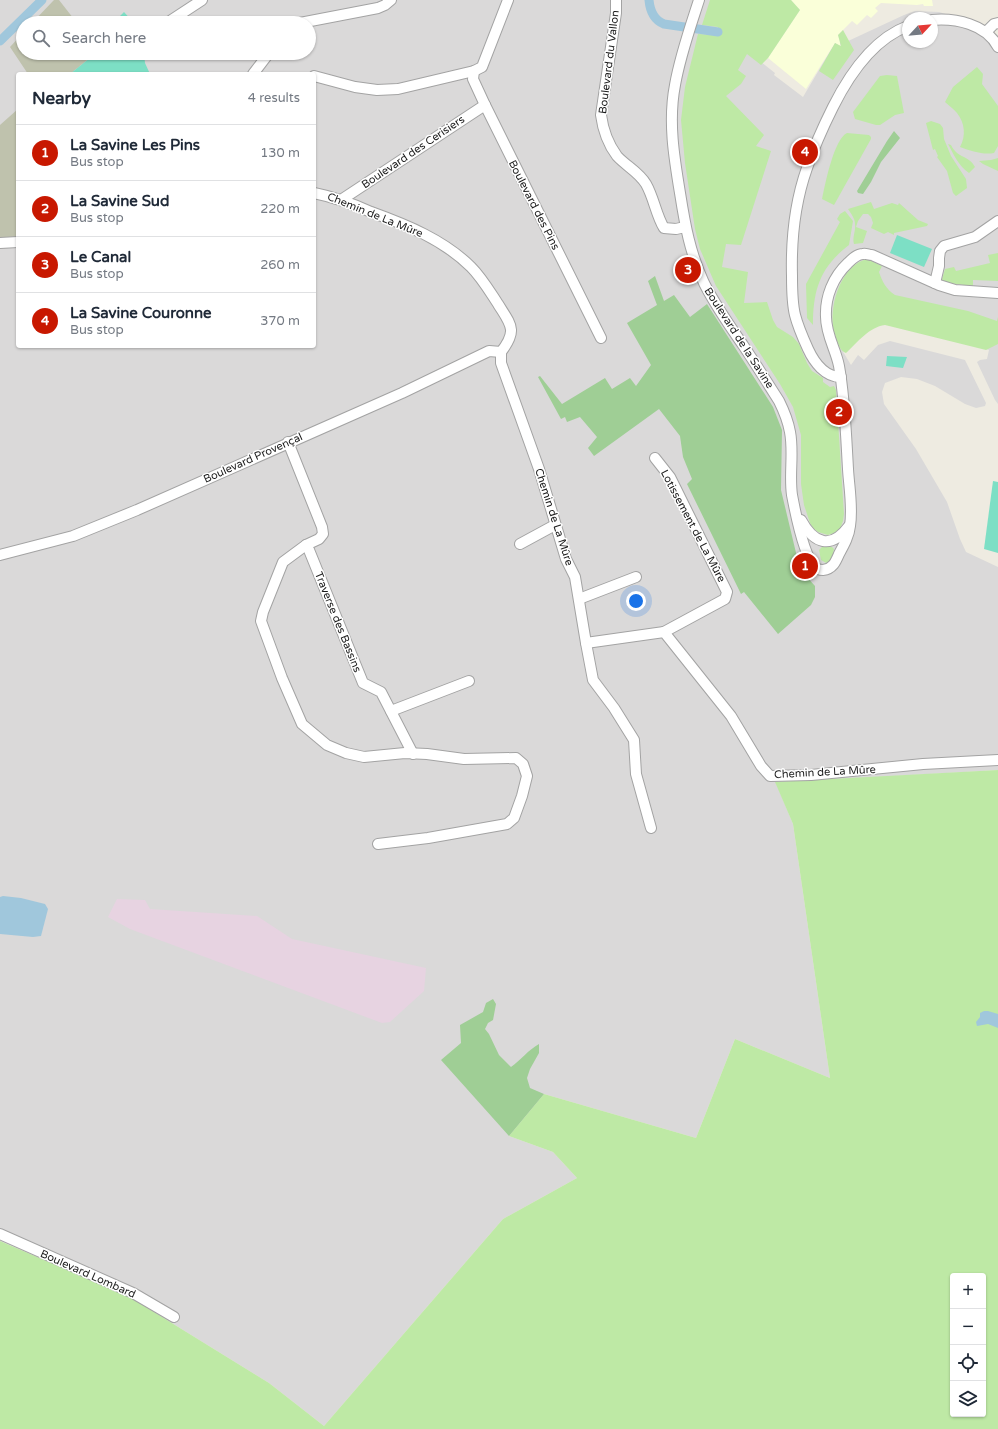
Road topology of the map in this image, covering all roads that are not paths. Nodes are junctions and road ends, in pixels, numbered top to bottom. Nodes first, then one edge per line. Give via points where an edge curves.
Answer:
1 (202, 0) edge
2 (392, 0) edge
3 (508, 0) edge
4 (616, 0) edge
5 (699, 0) edge
6 (178, 16) edge
7 (316, 20) edge
8 (938, 20) edge
9 (998, 23) edge
10 (902, 29) edge
11 (986, 32) junction
12 (998, 47) edge
13 (264, 60) edge
14 (255, 72) edge
15 (474, 72) junction
16 (316, 77) edge
17 (485, 105) junction
18 (316, 193) edge
19 (341, 200) junction
20 (998, 221) edge
21 (685, 227) junction
22 (0, 242) edge
23 (16, 242) edge
24 (935, 283) junction
25 (998, 293) edge
26 (601, 338) dead end
27 (501, 352) junction
28 (841, 377) junction
29 (288, 442) junction
30 (655, 458) dead end
31 (796, 512) junction
32 (850, 524) junction
33 (555, 525) junction
34 (520, 544) dead end
35 (306, 545) junction
36 (0, 555) edge
37 (636, 577) dead end
38 (579, 599) junction
39 (664, 632) junction
40 (586, 643) junction
41 (469, 680) dead end
42 (391, 711) junction
43 (413, 754) junction
44 (998, 760) edge
45 (651, 828) dead end
46 (378, 844) dead end
47 (0, 1234) edge
48 (174, 1317) dead end

1 - 6 street
2 - 7 street via 378,8
3 - 15 street via 482,67
4 - 21 street, Boulevard du Vallon via 601,116 603,129 618,156 639,174 646,184 664,228
5 - 21 street, Boulevard de la Savine via 682,52 672,108 674,157
8 - 11 street via 965,23
9 - 11 street
10 - 28 street via 876,47 857,66 840,92 819,134 797,206 792,251 795,314 811,356 830,375
11 - 12 street
13 - 14 street
15 - 16 street via 398,89 378,90
15 - 17 street, Boulevard des Pins via 473,79
17 - 19 street, Boulevard des Cerisiers
17 - 26 street, Boulevard des Pins
18 - 19 street, Chemin de La Mûre
19 - 27 street, Chemin de La Mûre via 435,240 473,269 511,325 512,333
20 - 24 street via 975,237 944,246 940,251
21 - 31 street, Boulevard de la Savine via 694,262 704,284 786,415 791,433 791,481
22 - 23 street
24 - 25 street via 955,290
24 - 28 street via 872,255 856,256 841,269 834,280 826,304 828,332
27 - 29 street, Boulevard Provençal via 489,352
27 - 33 street, Chemin de La Mûre via 501,363 539,469
28 - 32 street
29 - 35 street via 322,527 323,534 319,539
29 - 36 street, Boulevard Provençal via 73,536
30 - 39 street, Lotissement de La Mûre via 670,478 727,592 725,598
31 - 32 street, Boulevard de la Savine via 809,534 820,541 833,540
31 - 32 street, Boulevard de la Savine via 800,533 812,562 820,569 825,570 834,564 845,542
33 - 34 street
33 - 38 street, Chemin de La Mûre via 566,560 575,576
35 - 42 street, Traverse des Bassins via 363,683 381,692
35 - 43 street via 283,562 261,621 302,724 327,744 346,753 364,757
37 - 38 street
38 - 40 street, Chemin de La Mûre
39 - 40 street
39 - 44 street, Chemin de La Mûre via 731,716 761,766 770,776
40 - 45 street, Chemin de La Mûre via 593,680 634,740 636,774
41 - 42 street
42 - 43 street, Traverse des Bassins
43 - 46 street via 464,759 516,758 523,764 527,776 514,818 507,824
47 - 48 street, Boulevard Lombard via 133,1293

